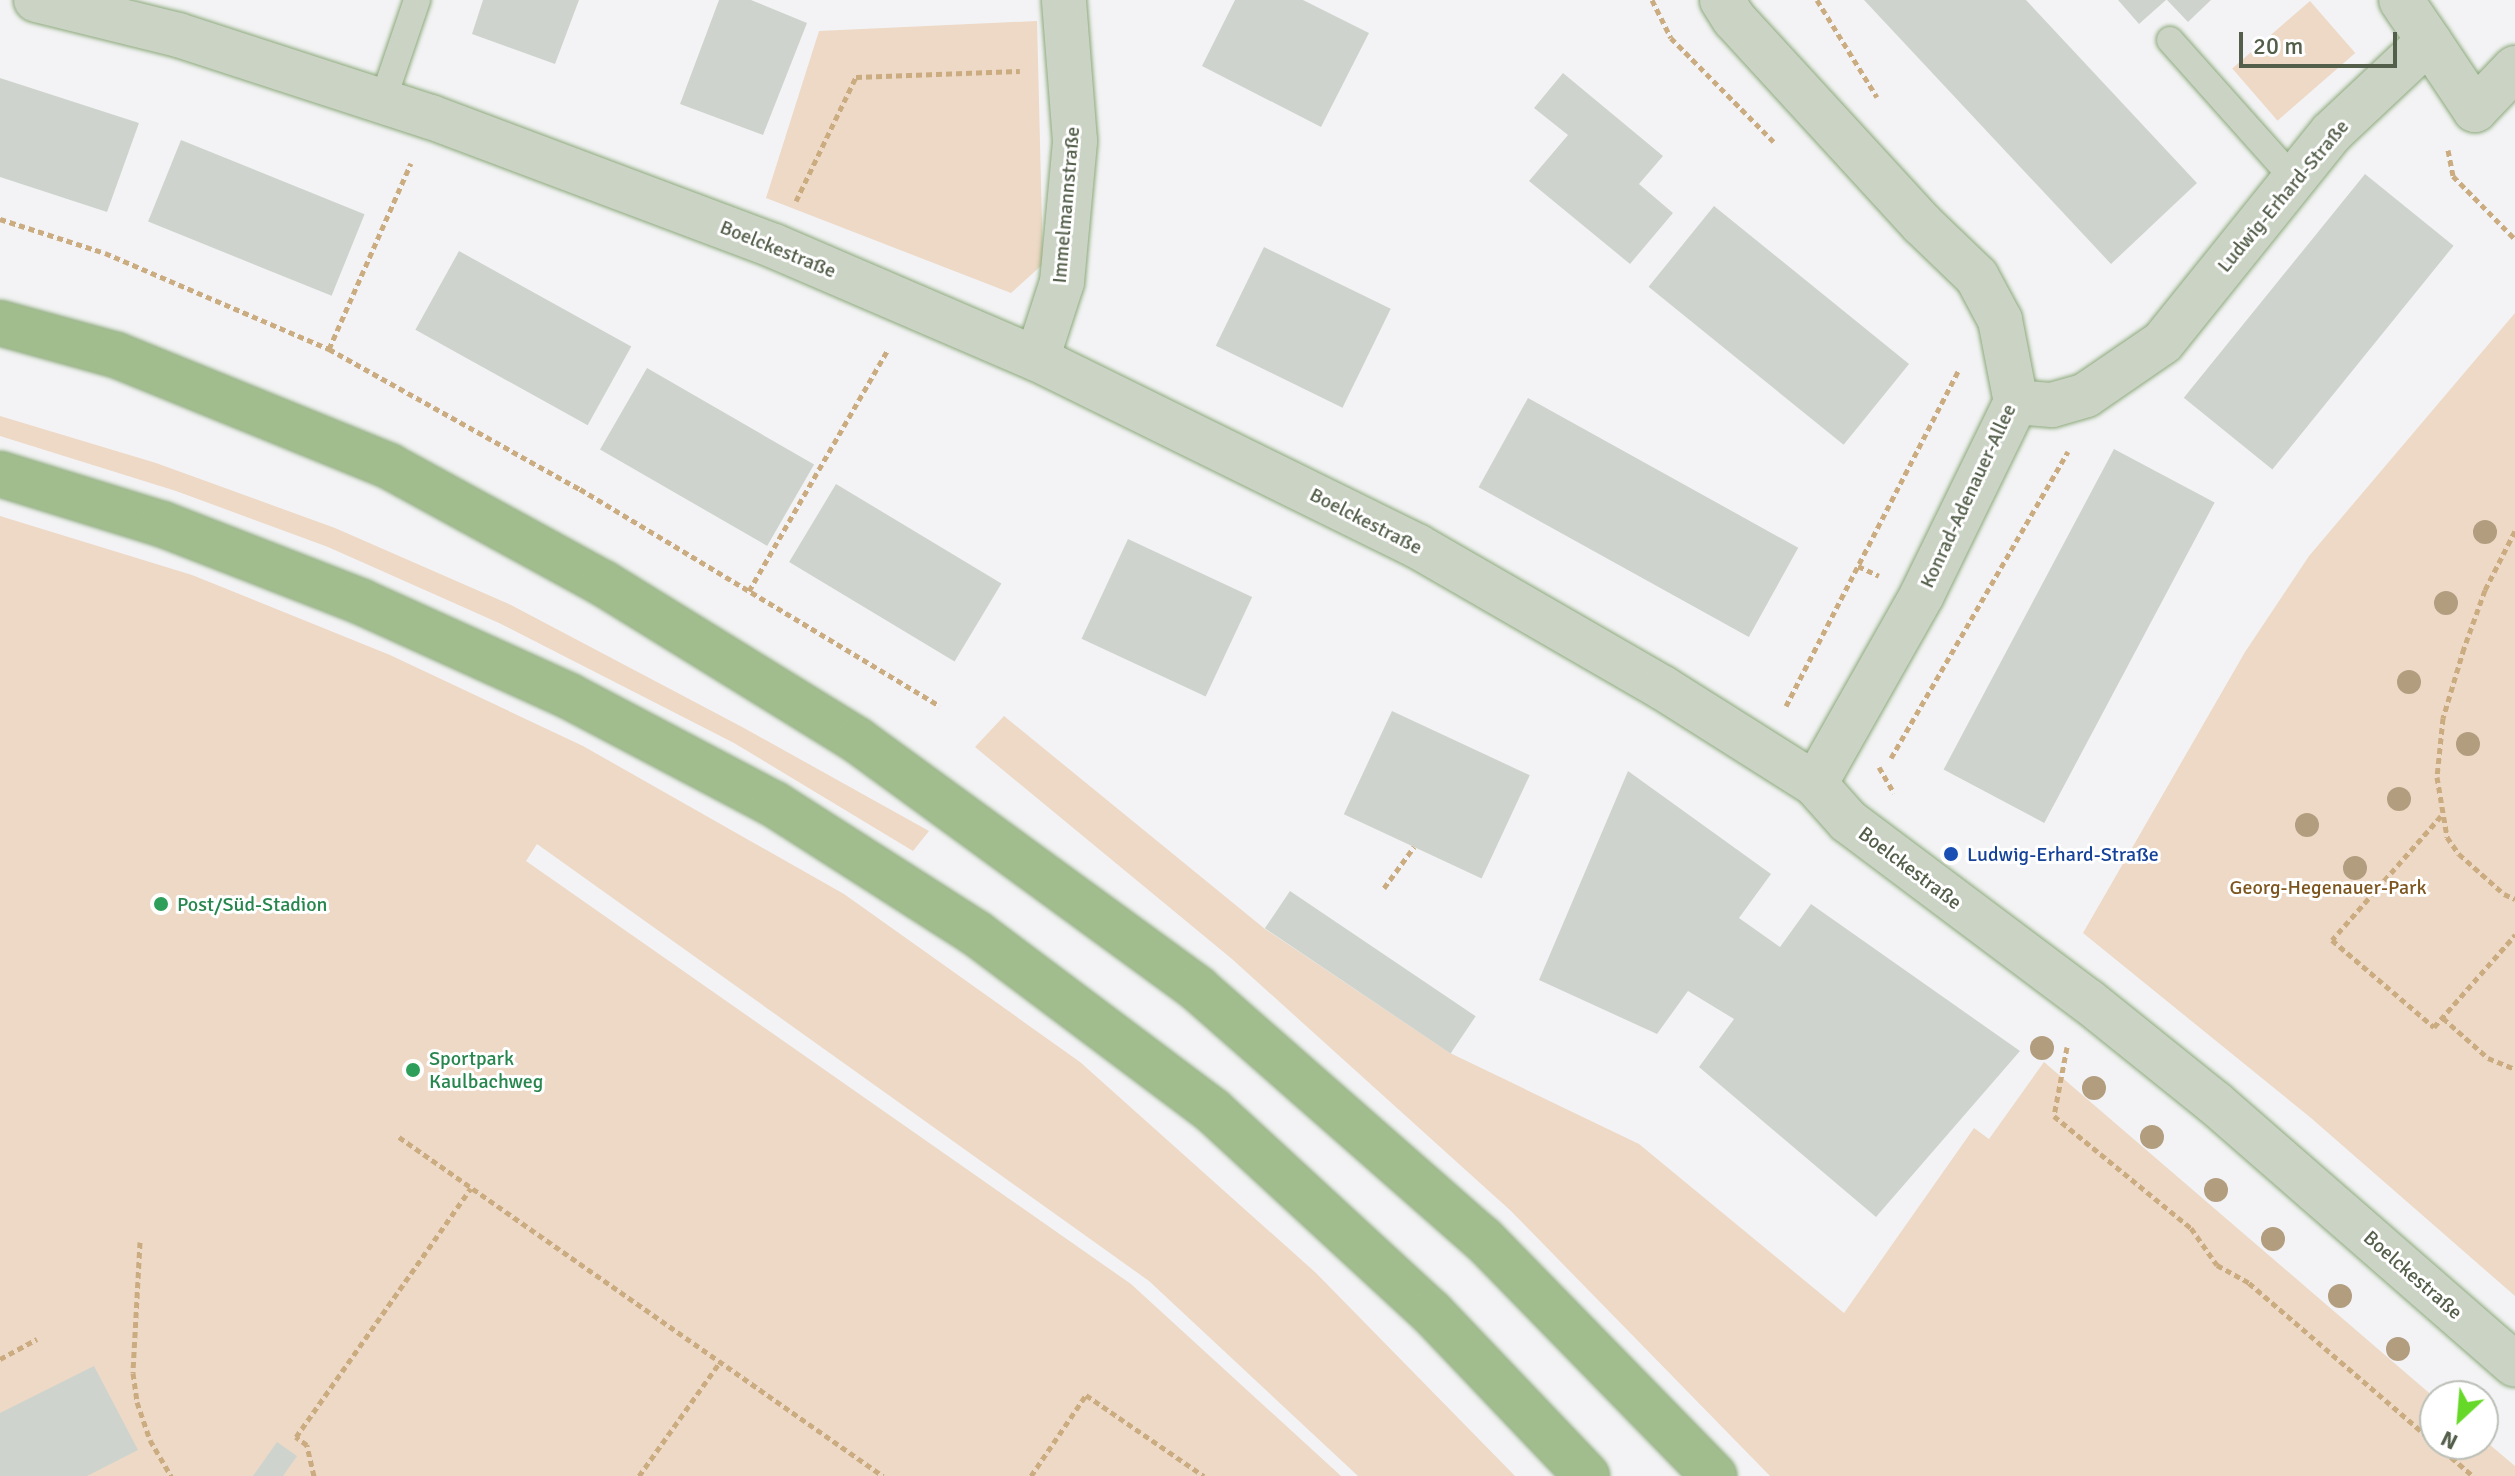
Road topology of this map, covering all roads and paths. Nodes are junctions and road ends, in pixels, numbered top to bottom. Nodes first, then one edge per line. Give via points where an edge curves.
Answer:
1 (36, 0) edge
2 (417, 0) edge
3 (1064, 0) edge
4 (1652, 0) edge
5 (1722, 0) edge
6 (2401, 0) edge
7 (2170, 40) dead end
8 (2429, 41) junction
9 (2515, 68) edge
10 (1069, 70) junction
11 (383, 100) junction
12 (431, 117) junction
13 (1779, 147) dead end
14 (2294, 179) junction
15 (0, 219) edge
16 (774, 246) junction
17 (914, 304) junction
18 (0, 323) edge
19 (329, 349) junction
20 (1037, 359) junction
21 (1962, 364) dead end
22 (2016, 402) junction
23 (0, 474) edge
24 (2515, 531) edge
25 (1858, 566) junction
26 (1880, 576) dead end
27 (749, 591) junction
28 (940, 706) dead end
29 (1762, 751) junction
30 (1815, 784) junction
31 (2441, 816) junction
32 (1414, 847) dead end
33 (1384, 888) dead end
34 (2515, 899) edge
35 (2515, 935) edge
36 (2443, 1018) junction
37 (2069, 1039) dead end
38 (2515, 1069) edge
39 (399, 1137) dead end
40 (471, 1188) junction
41 (140, 1242) dead end
42 (37, 1339) dead end
43 (0, 1359) edge
44 (720, 1362) junction
45 (2515, 1365) edge
46 (2419, 1428) edge
47 (2455, 1460) edge
48 (171, 1476) edge
49 (314, 1476) edge
50 (639, 1476) edge
51 (883, 1476) edge
52 (1031, 1476) edge
53 (1204, 1476) edge
54 (1587, 1476) edge
55 (1714, 1476) edge
56 (2473, 1476) edge

1 - 11 street, Boelckestraße via 178,35
2 - 11 lane
3 - 10 street, Immelmannstraße
4 - 13 path via 1671,38
5 - 22 street, Konrad-Adenauer-Allee via 1911,212 1977,277 2000,320
6 - 8 street
7 - 14 lane
8 - 9 street via 2475,110
8 - 14 street, Ludwig-Erhard-Straße via 2331,133
10 - 16 path via 856,77
10 - 20 street, Immelmannstraße via 1075,141 1062,282
11 - 12 street, Boelckestraße
12 - 16 street, Boelckestraße
12 - 19 path
14 - 22 street, Ludwig-Erhard-Straße via 2163,342 2086,395 2052,405
15 - 19 path via 105,253
16 - 17 street, Boelckestraße
17 - 20 street, Boelckestraße
17 - 27 path
18 - 55 highway via 116,355 389,466 603,583 857,740 1198,989 1483,1239
19 - 27 path via 580,489
20 - 29 street, Boelckestraße via 1417,546
21 - 25 path
22 - 30 street, Konrad-Adenauer-Allee via 1922,595
23 - 54 highway via 162,524 362,602 569,696 774,804 976,933 1213,1111 1431,1312
24 - 31 path via 2485,590 2443,718 2437,777
25 - 26 path
25 - 29 path
27 - 28 path
29 - 30 street, Boelckestraße
30 - 45 street, Boelckestraße via 1848,821 2215,1103
31 - 34 path via 2459,854
31 - 36 path via 2332,940 2434,1027
32 - 33 path
35 - 36 path
36 - 38 path via 2488,1058
37 - 46 path via 2054,1116 2191,1228 2217,1265 2249,1283
39 - 40 path
40 - 44 path
40 - 49 path via 296,1437 307,1445
41 - 48 path via 133,1373 150,1440
42 - 43 path
44 - 50 path
44 - 51 path
47 - 56 path
52 - 53 path via 1086,1395

